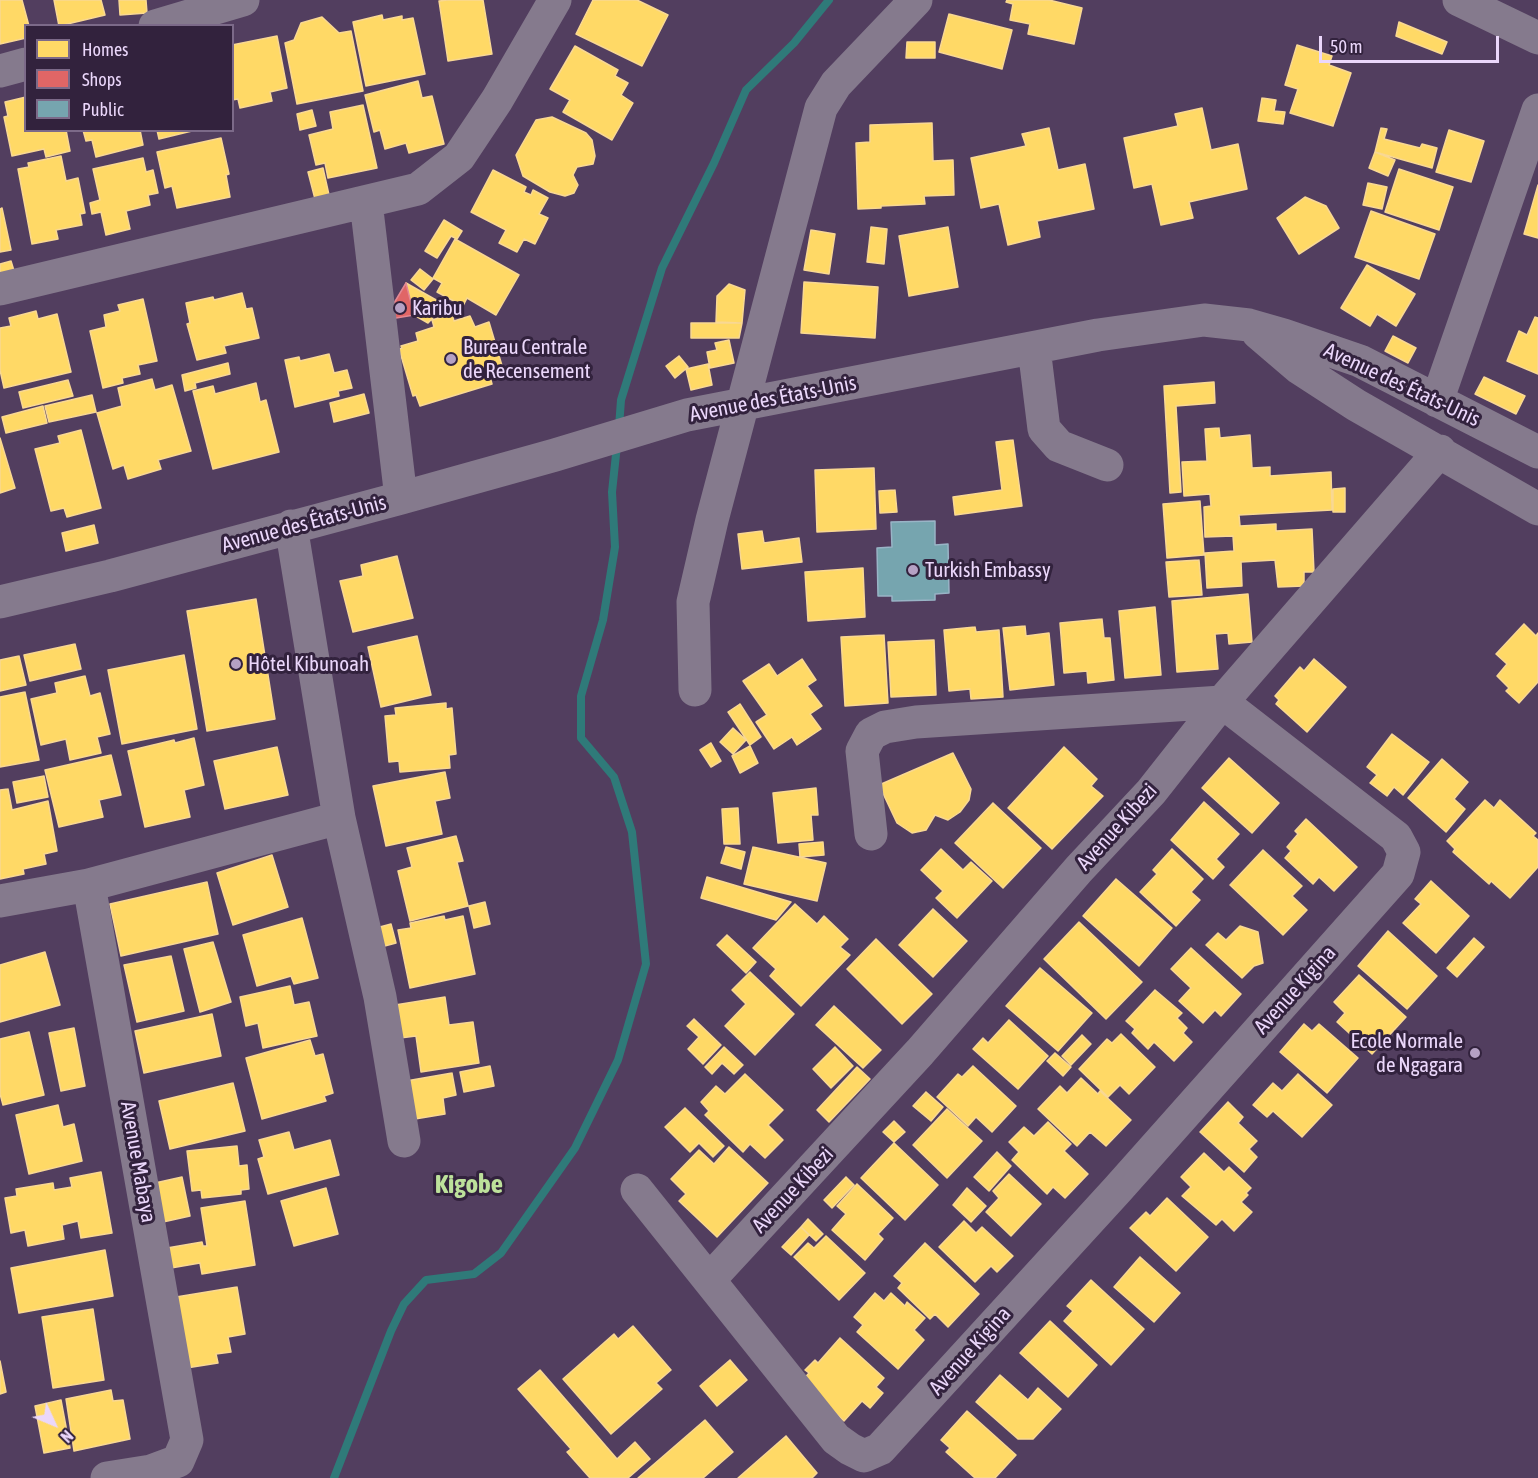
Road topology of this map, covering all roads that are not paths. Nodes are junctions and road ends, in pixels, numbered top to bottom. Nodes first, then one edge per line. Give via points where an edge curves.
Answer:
1 (243, 0) edge
2 (555, 0) edge
3 (916, 0) edge
4 (1460, 0) edge
5 (162, 24) edge
6 (1538, 38) edge
7 (24, 65) edge
8 (0, 71) edge
9 (1538, 110) edge
10 (366, 202) junction
11 (0, 289) edge
12 (1249, 325) junction
13 (1034, 348) junction
14 (1437, 401) junction
15 (743, 404) junction
16 (1440, 452) junction
17 (1538, 452) edge
18 (1107, 465) dead end
19 (401, 498) junction
20 (1538, 509) edge
21 (291, 526) junction
22 (0, 602) edge
23 (695, 690) dead end
24 (1222, 702) junction
25 (339, 818) junction
26 (871, 834) dead end
27 (88, 885) junction
28 (0, 901) edge
29 (404, 1141) dead end
30 (637, 1190) dead end
31 (709, 1280) junction
32 (107, 1478) edge

1 - 5 street
2 - 10 street via 459,158 418,189
3 - 15 street via 836,84 821,108
4 - 6 street
7 - 8 street
9 - 14 street
10 - 11 street
10 - 19 street
12 - 13 street, Avenue des États-Unis via 1204,320
12 - 14 street, Avenue des États-Unis via 1360,362
12 - 16 street via 1299,368
13 - 15 street, Avenue des États-Unis
13 - 18 street via 1044,429 1059,446
14 - 17 street, Avenue des États-Unis
15 - 19 street, Avenue des États-Unis via 687,415
15 - 23 street via 693,602
16 - 20 street
16 - 24 street, Avenue Kibezi
19 - 21 street, Avenue des États-Unis
21 - 22 street, Avenue des États-Unis
21 - 25 street
24 - 26 street via 885,727 872,734 862,751
24 - 31 street, Avenue Kibezi via 1150,792 920,1052
24 - 31 street, Avenue Kigina via 1396,837 1404,852 1398,874 880,1449 864,1456 836,1438
25 - 27 street
25 - 29 street via 380,997
27 - 28 street
27 - 32 street, Avenue Mabaya via 187,1440 178,1461 151,1471
30 - 31 street

